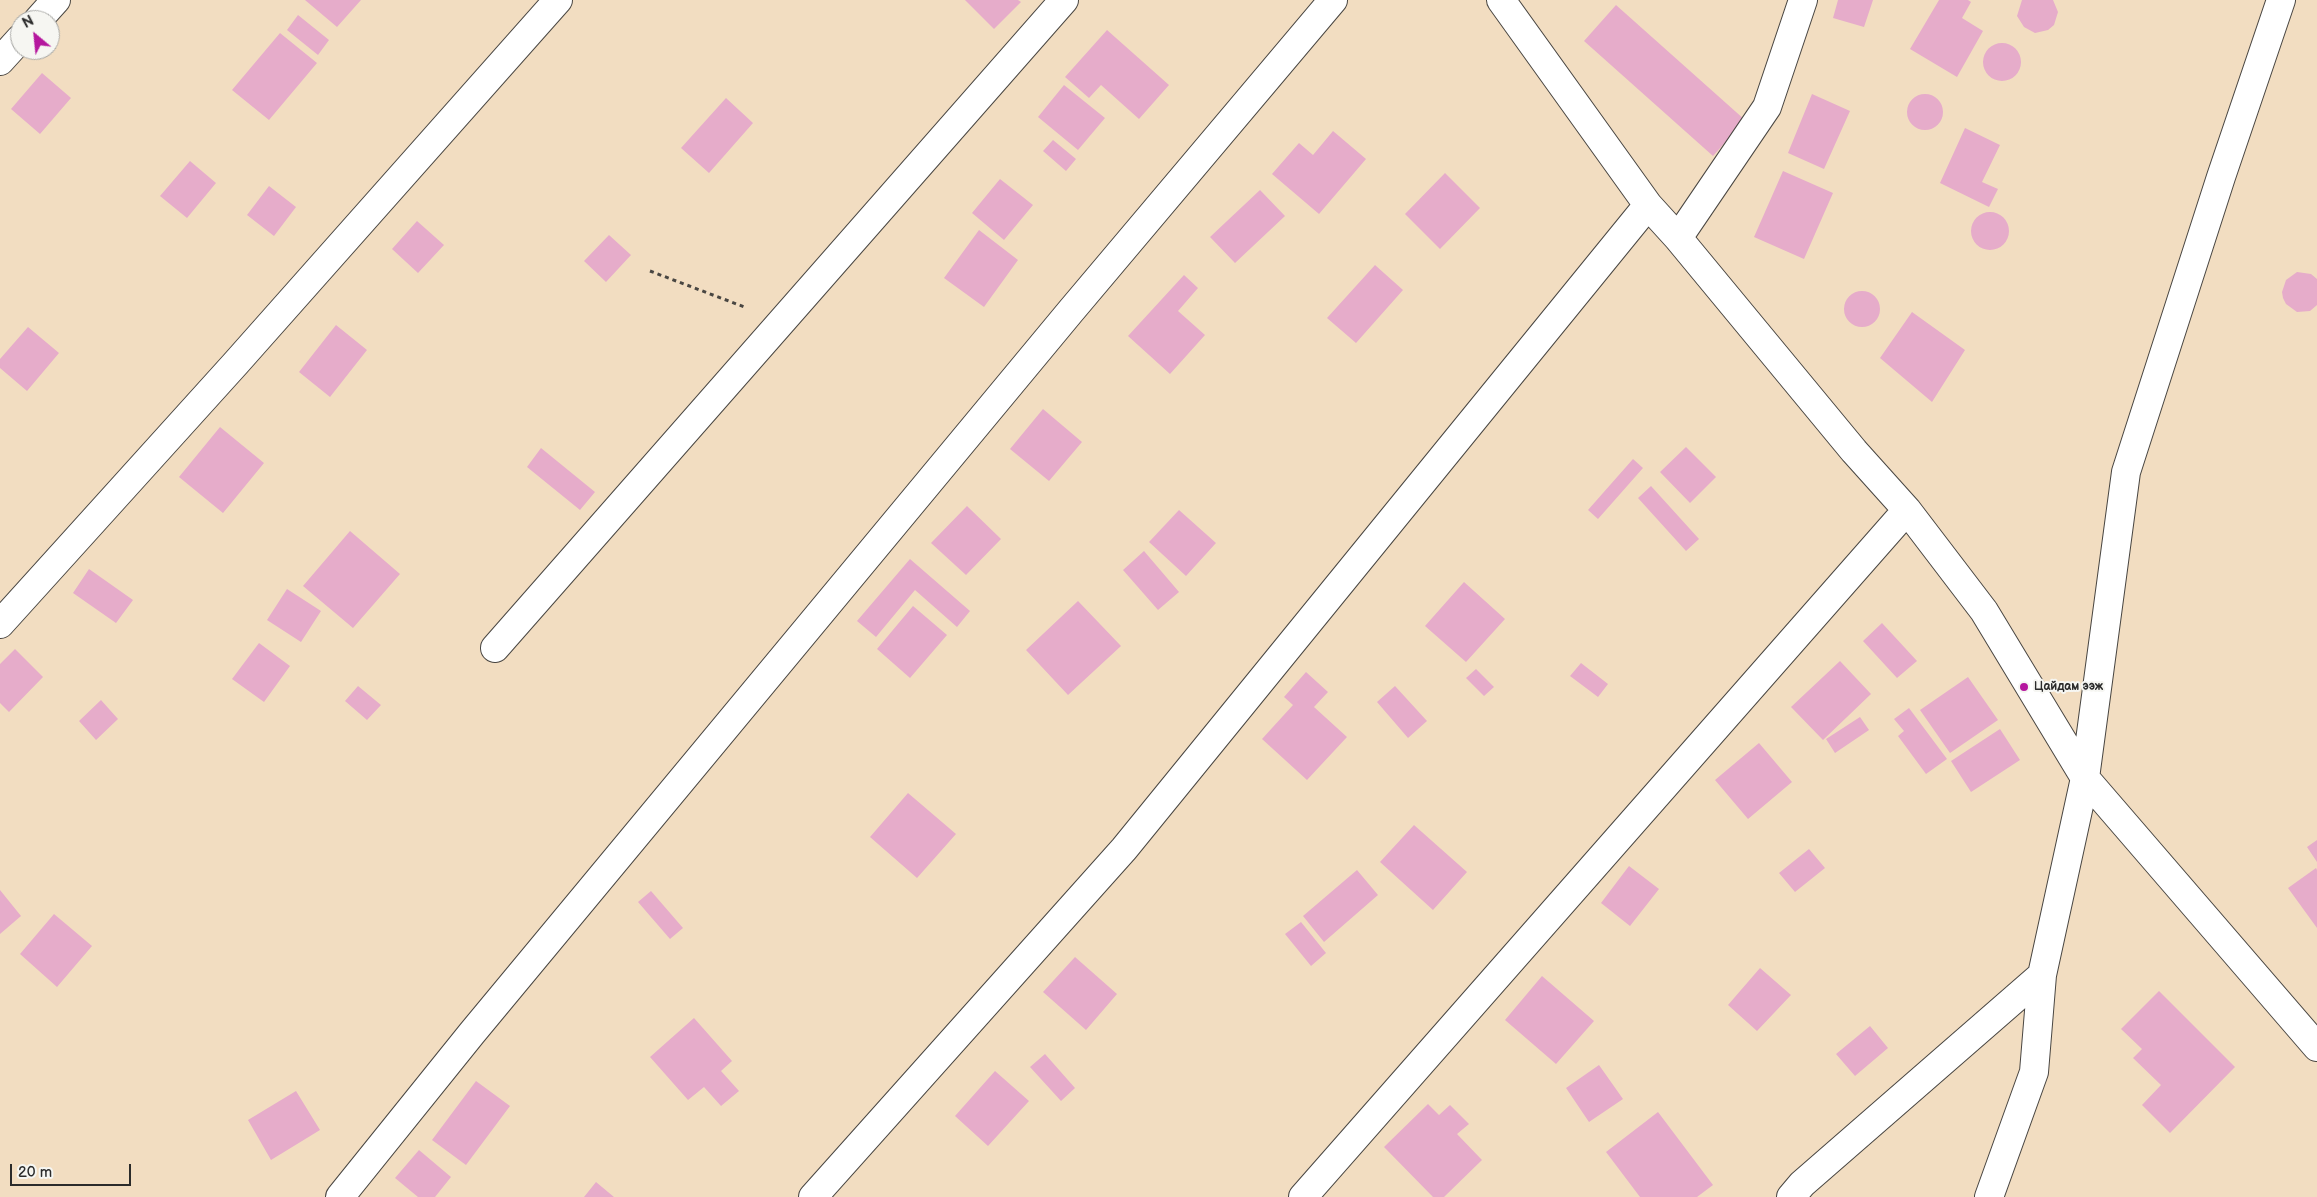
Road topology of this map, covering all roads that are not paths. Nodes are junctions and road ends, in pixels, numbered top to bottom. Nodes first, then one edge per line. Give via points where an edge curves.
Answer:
1 (56, 0) edge
2 (558, 0) edge
3 (1064, 0) edge
4 (1333, 0) edge
5 (1501, 0) edge
6 (1803, 0) edge
7 (2281, 0) edge
8 (47, 10) edge
9 (10, 50) edge
10 (0, 60) edge
11 (1648, 205) junction
12 (1678, 238) junction
13 (1907, 510) junction
14 (0, 624) edge
15 (495, 648) dead end
16 (2085, 778) junction
17 (2042, 975) junction
18 (2317, 1047) edge
19 (340, 1197) edge
20 (813, 1197) edge
21 (1303, 1197) edge
22 (1791, 1197) edge
23 (1989, 1197) edge

1 - 8 street
2 - 14 street
3 - 15 street
4 - 19 street via 472,1033
5 - 11 street
6 - 12 street via 1767,107
7 - 16 street via 2126,472
9 - 10 street
11 - 12 street
11 - 20 street via 1124,849
12 - 13 street via 1854,451
13 - 16 street via 1984,611
13 - 21 street
16 - 17 street
16 - 18 street
17 - 22 street
17 - 23 street via 2034,1072

